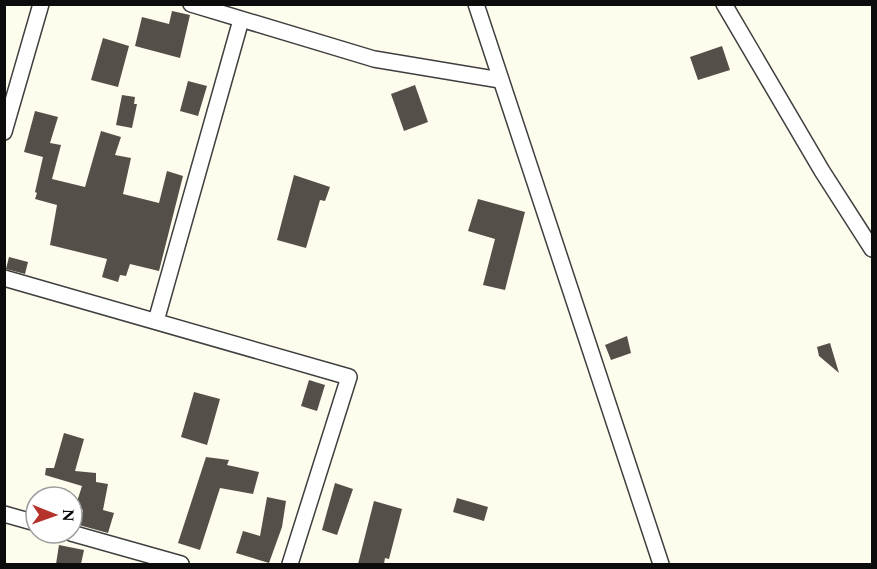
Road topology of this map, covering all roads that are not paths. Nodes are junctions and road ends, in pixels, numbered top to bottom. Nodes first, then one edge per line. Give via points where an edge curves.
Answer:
1 (41, 4) edge
2 (191, 4) edge
3 (476, 4) edge
4 (724, 4) edge
5 (241, 20) junction
6 (500, 80) junction
7 (4, 132) edge
8 (873, 249) edge
9 (4, 278) edge
10 (156, 321) junction
11 (4, 514) edge
12 (24, 520) edge
13 (84, 537) edge
14 (181, 564) edge
15 (290, 564) edge
16 (661, 564) edge

1 - 7 street
2 - 5 street
3 - 6 street
4 - 8 street via 822,171
5 - 6 street via 374,59
5 - 10 street
6 - 16 street
9 - 10 street
10 - 15 street via 349,377
11 - 12 street
13 - 14 street

